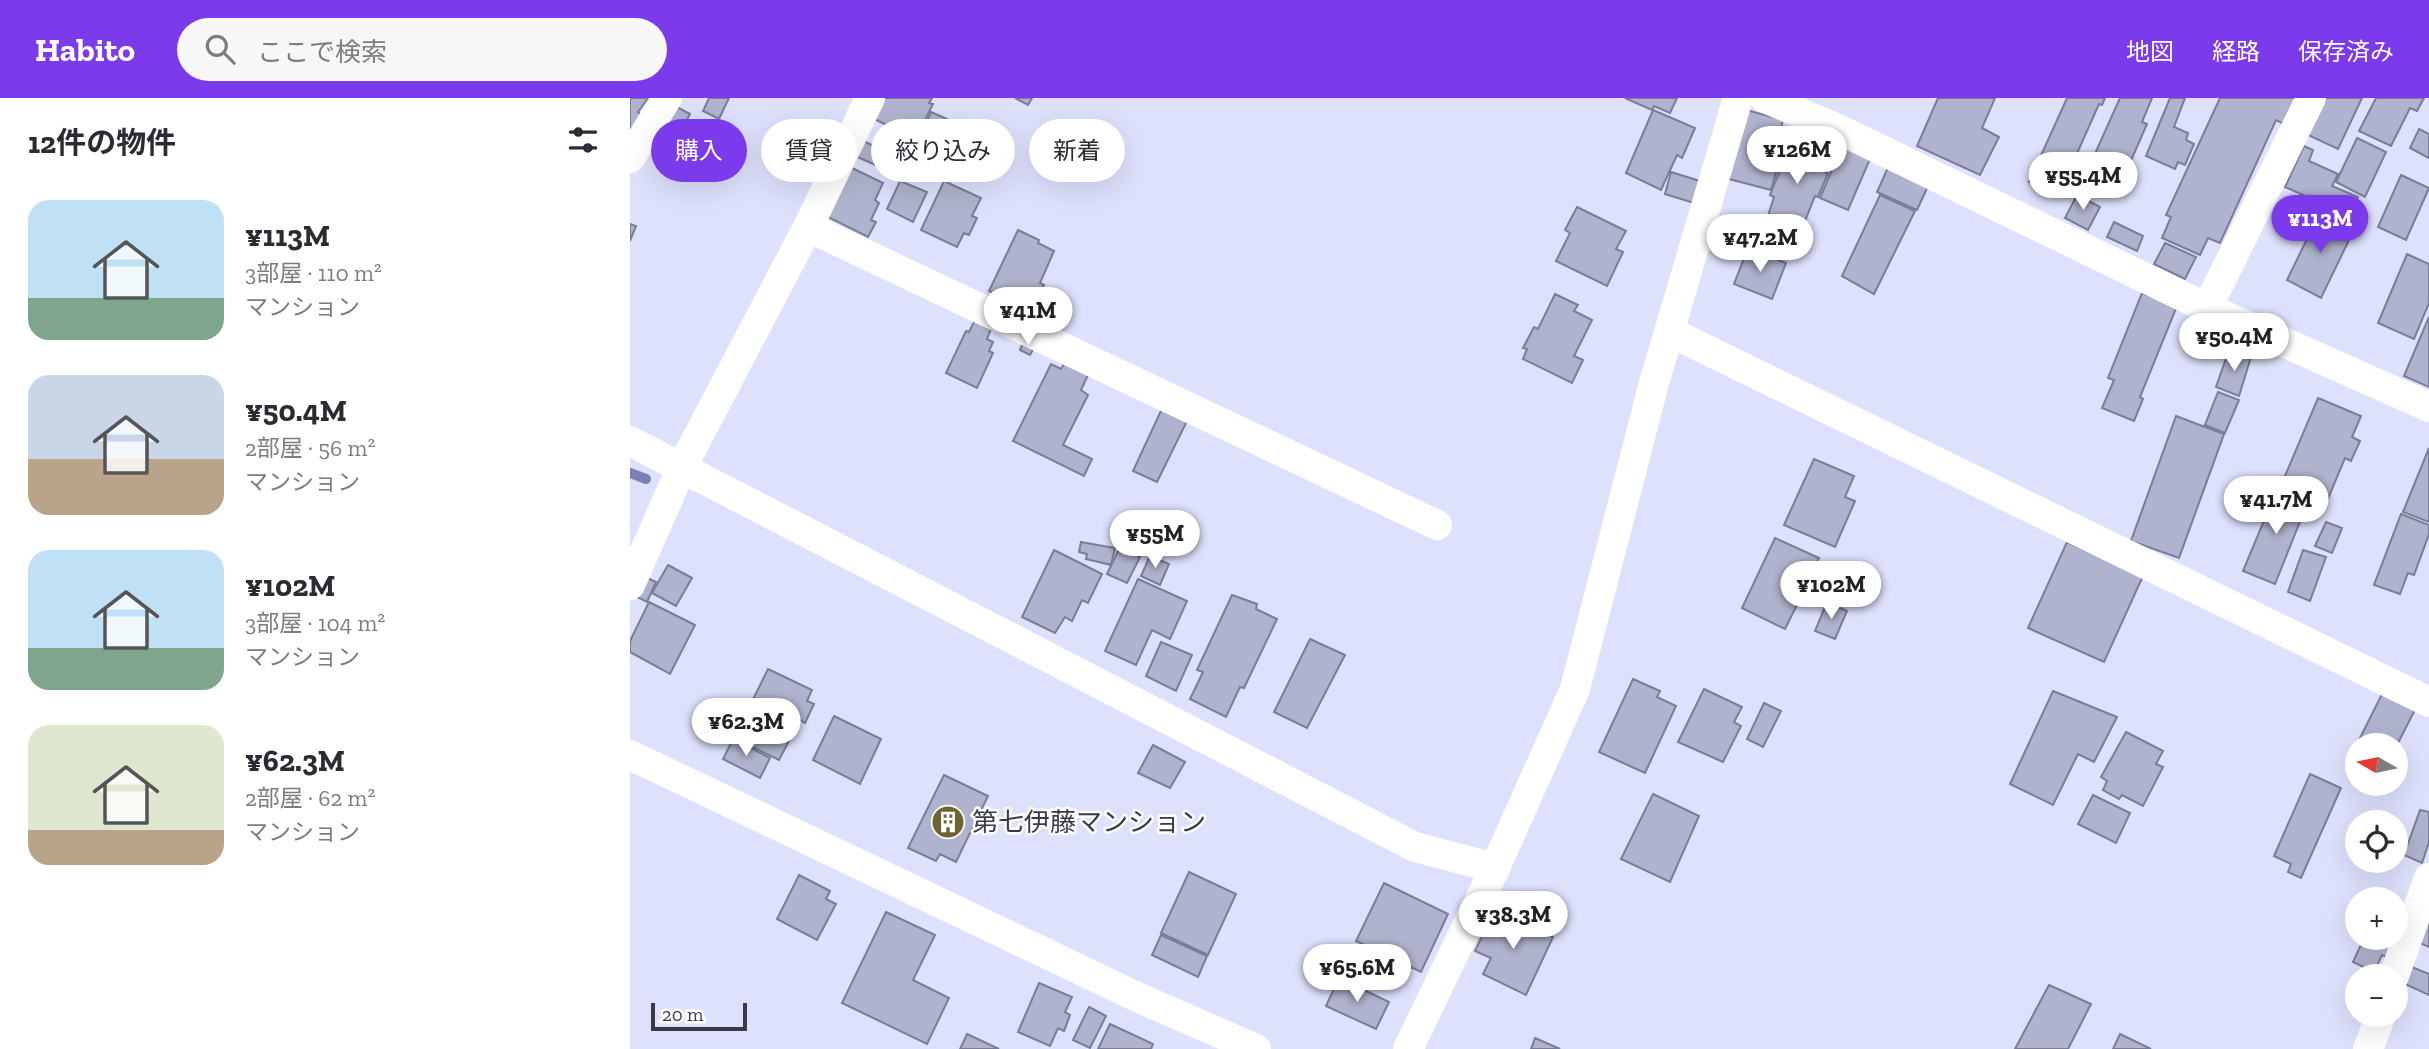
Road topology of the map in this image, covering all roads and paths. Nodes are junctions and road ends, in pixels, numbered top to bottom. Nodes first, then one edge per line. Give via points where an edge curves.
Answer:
1 (667, 98) edge
2 (870, 98) edge
3 (1738, 98) edge
4 (1765, 98) edge
5 (2311, 98) edge
6 (630, 158) edge
7 (808, 227) junction
8 (2207, 308) junction
9 (1671, 332) junction
10 (2429, 408) edge
11 (630, 441) edge
12 (682, 467) junction
13 (1437, 525) dead end
14 (630, 585) edge
15 (2429, 702) edge
16 (630, 755) edge
17 (1495, 868) junction
18 (2429, 878) edge
19 (2398, 964) edge
20 (2376, 1027) edge
21 (1256, 1049) edge
22 (1408, 1049) edge
23 (2368, 1049) edge

1 - 6 street
2 - 7 street
3 - 9 street
4 - 8 street
5 - 8 street
7 - 12 street
7 - 13 street
8 - 10 street
9 - 15 street
9 - 17 street via 1575,689
11 - 12 street
12 - 14 street
12 - 17 street via 1415,847
16 - 21 street
17 - 22 street
18 - 19 street
20 - 23 street

